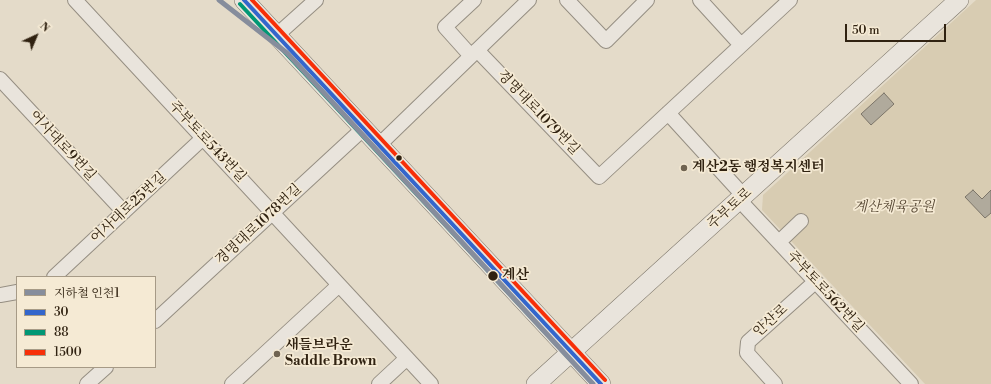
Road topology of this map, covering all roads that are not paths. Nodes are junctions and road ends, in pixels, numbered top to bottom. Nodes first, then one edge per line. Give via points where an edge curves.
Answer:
1 (75, 0) edge
2 (244, 0) edge
3 (316, 0) edge
4 (474, 0) edge
5 (529, 0) edge
6 (567, 0) edge
7 (647, 0) edge
8 (700, 0) edge
9 (790, 0) edge
10 (959, 0) edge
11 (277, 35) junction
12 (741, 46) junction
13 (474, 53) junction
14 (0, 79) edge
15 (668, 112) junction
16 (364, 128) junction
17 (203, 138) junction
18 (379, 145) junction
19 (742, 199) junction
20 (124, 212) junction
21 (272, 213) junction
22 (801, 221) dead end
23 (778, 242) junction
24 (55, 276) edge
25 (816, 282) junction
26 (339, 285) junction
27 (16, 292) edge
28 (0, 295) edge
29 (156, 320) edge
30 (570, 352) junction
31 (407, 358) junction
32 (105, 368) edge
33 (235, 381) edge
34 (87, 384) edge
35 (378, 384) edge
36 (431, 384) edge
37 (536, 384) edge
38 (601, 384) edge
39 (775, 384) edge
40 (911, 384) edge

1 - 17 street, 주부토로543번길
2 - 11 main road
3 - 11 street
4 - 13 street, 경명대로1079번길 via 445,27
5 - 13 street
6 - 7 street via 606,41
8 - 12 street
9 - 12 street
10 - 19 main road, 주부토로
11 - 16 main road
12 - 15 street
13 - 15 street, 경명대로1079번길 via 599,176
13 - 18 street
14 - 20 street, 어사대로9번길
15 - 19 street, 주부토로562번길 via 741,193
16 - 18 main road
16 - 21 street, 경명대로1078번길
17 - 20 street, 어사대로25번길
17 - 21 street, 주부토로543번길
18 - 30 main road
19 - 23 street, 주부토로562번길 via 742,204
19 - 30 main road, 주부토로
20 - 24 street, 어사대로25번길
21 - 26 street, 주부토로543번길
21 - 29 street, 경명대로1078번길
22 - 23 street
23 - 25 street, 주부토로562번길
25 - 39 street, 안산로 via 748,342 747,353
25 - 40 street, 주부토로562번길
26 - 31 street, 주부토로543번길
26 - 33 street
27 - 28 street
30 - 37 main road, 주부토로
30 - 38 main road
31 - 35 street
31 - 36 street, 주부토로543번길
32 - 34 street

